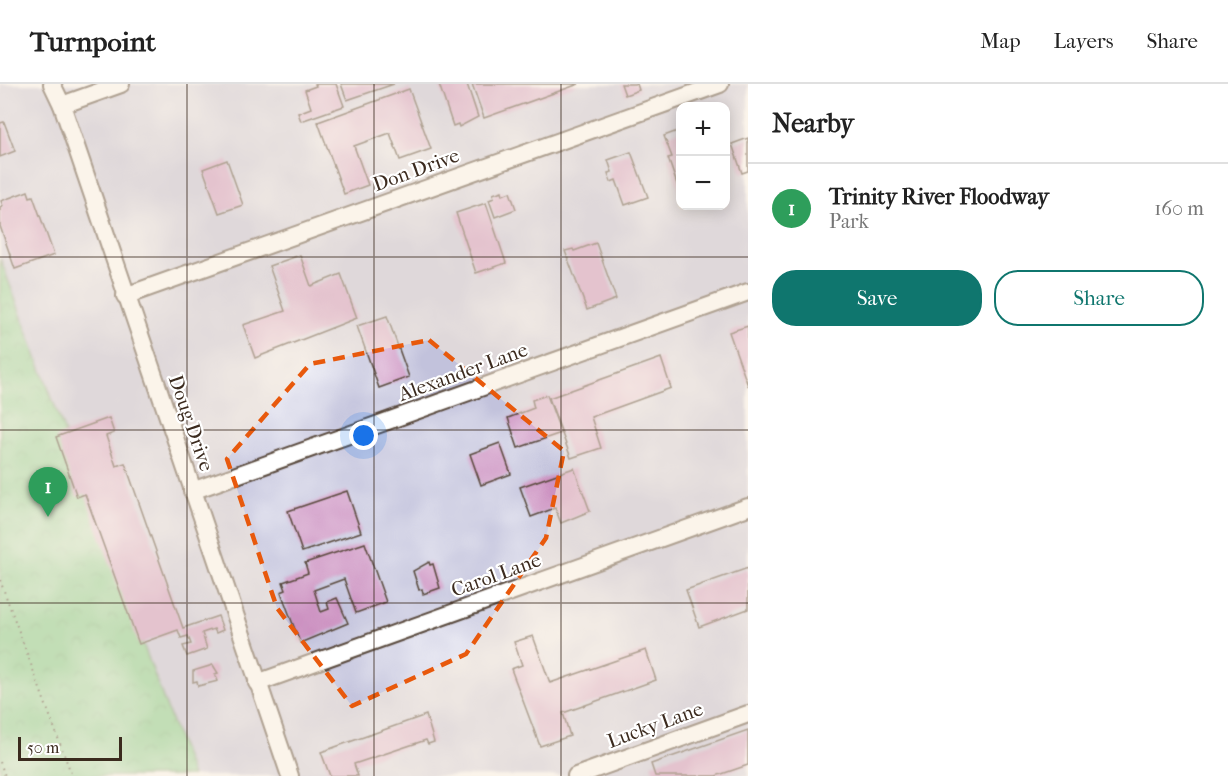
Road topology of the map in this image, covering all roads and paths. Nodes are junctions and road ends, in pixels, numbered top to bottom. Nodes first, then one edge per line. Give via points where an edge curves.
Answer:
1 (52, 84) edge
2 (121, 84) edge
3 (720, 84) edge
4 (62, 105) junction
5 (748, 292) edge
6 (125, 296) junction
7 (192, 491) junction
8 (748, 507) edge
9 (0, 580) edge
10 (257, 682) junction
11 (748, 714) edge
12 (0, 762) edge
13 (5, 776) edge
14 (72, 776) edge
15 (290, 776) edge
16 (576, 776) edge

1 - 4 street, Doug Drive
2 - 4 street
3 - 6 street, Don Drive
4 - 6 street, Doug Drive
5 - 7 street, Alexander Lane
6 - 7 street, Doug Drive
7 - 10 street, Doug Drive
8 - 10 street, Carol Lane
9 - 14 path
10 - 15 street, Doug Drive
11 - 16 street, Lucky Lane
12 - 13 path

